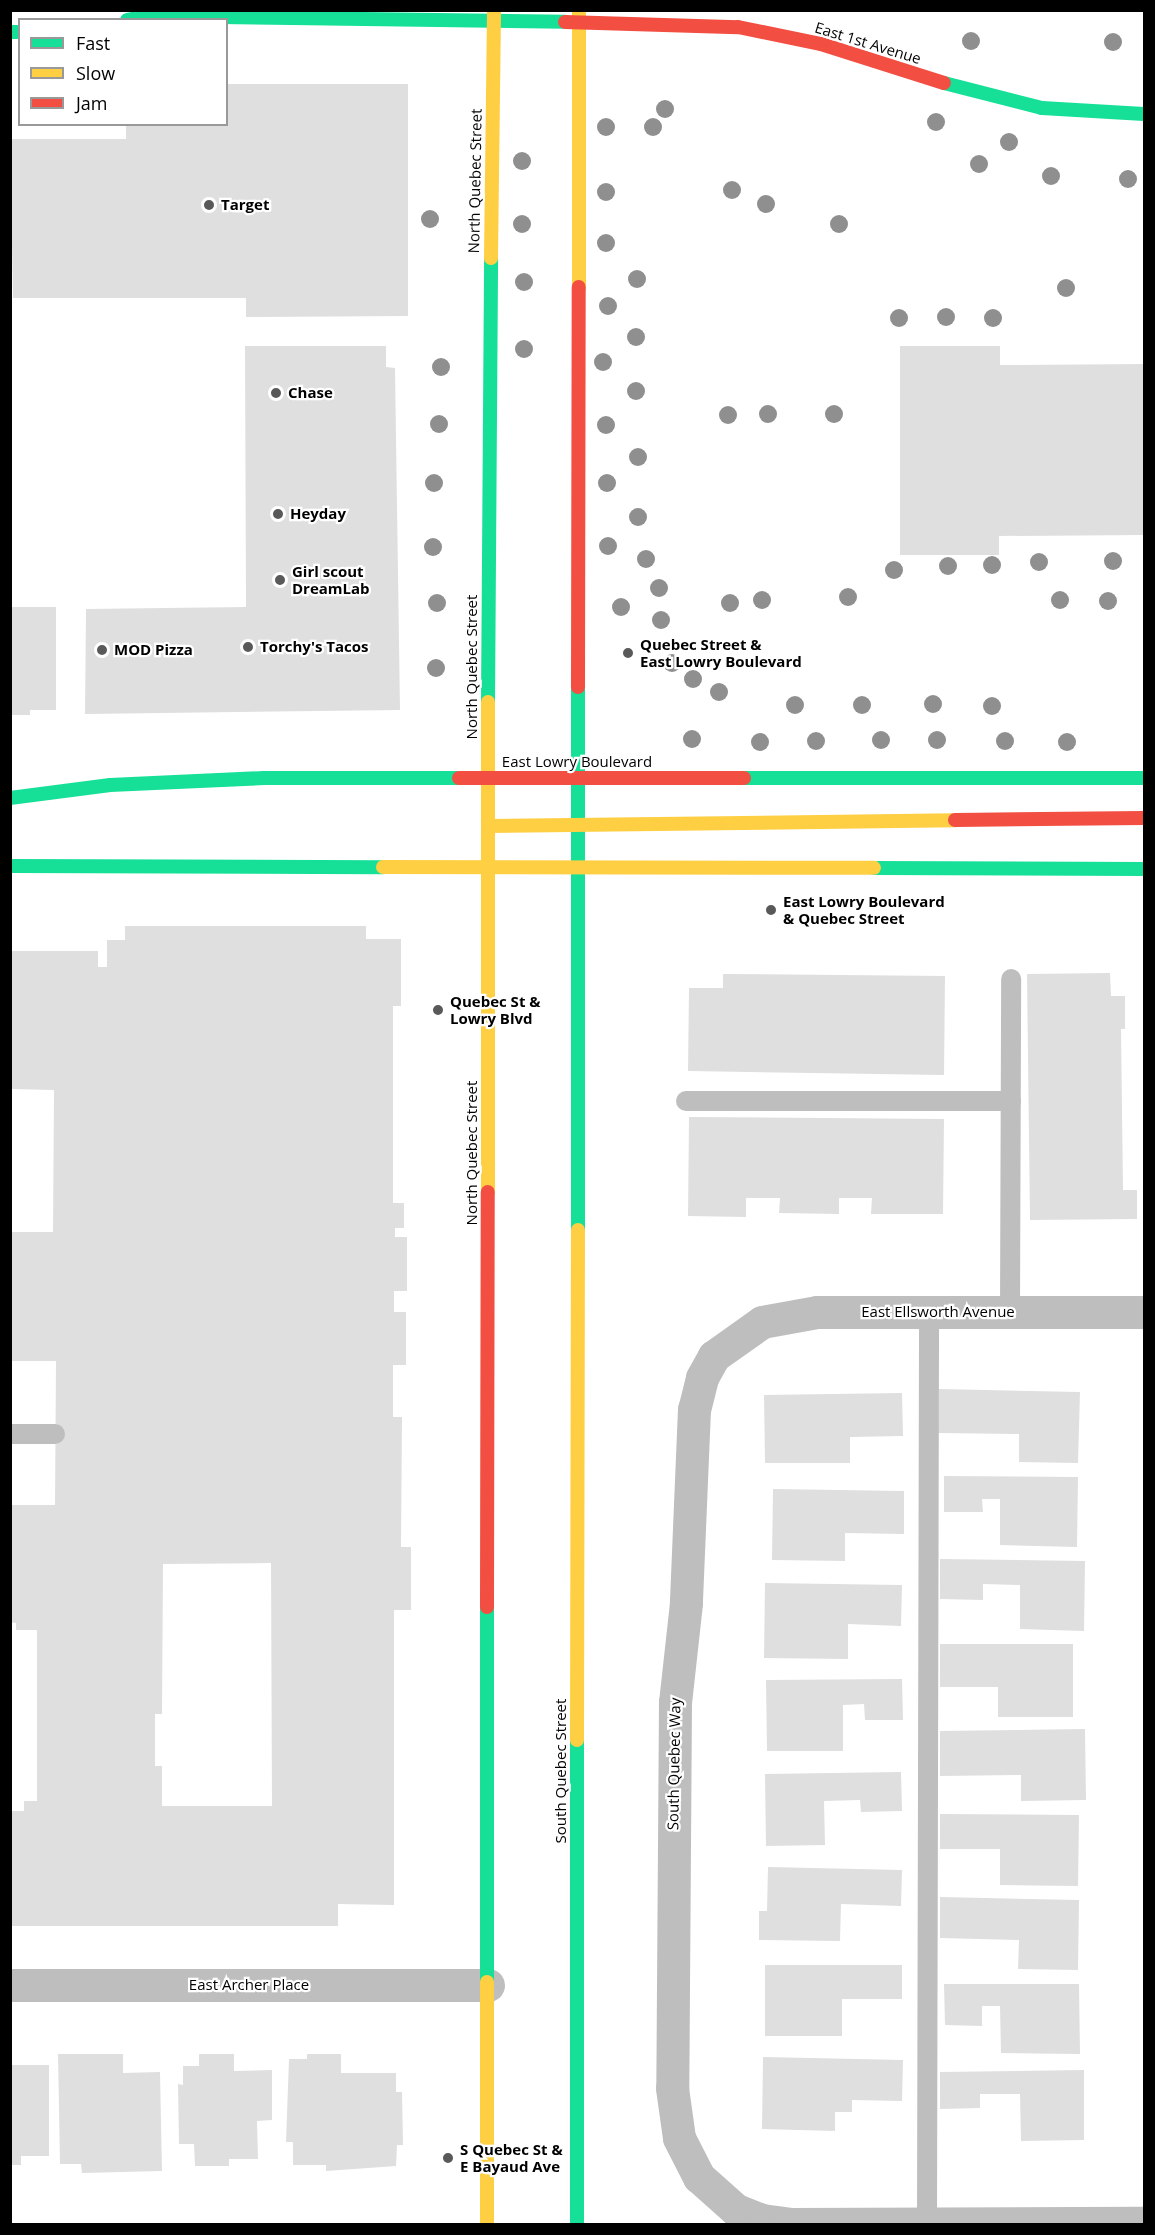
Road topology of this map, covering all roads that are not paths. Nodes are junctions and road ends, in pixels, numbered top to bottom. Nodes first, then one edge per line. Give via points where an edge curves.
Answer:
1 (119, 10) edge
2 (494, 15) edge
3 (146, 16) junction
4 (579, 16) edge
5 (136, 18) edge
6 (1144, 114) edge
7 (489, 778) junction
8 (1144, 778) edge
9 (578, 779) junction
10 (10, 798) edge
11 (1144, 818) edge
12 (578, 825) junction
13 (488, 826) junction
14 (10, 866) edge
15 (489, 869) junction
16 (1144, 869) edge
17 (578, 870) junction
18 (1011, 979) dead end
19 (686, 1101) dead end
20 (1011, 1101) junction
21 (928, 1312) junction
22 (1010, 1312) junction
23 (1144, 1312) edge
24 (737, 1337) joint
25 (10, 1434) edge
26 (55, 1434) dead end
27 (10, 1985) edge
28 (488, 1985) junction
29 (927, 2223) edge
30 (1144, 2223) edge
31 (487, 2224) edge
32 (576, 2224) edge

1 - 3 main road, East 1st Avenue
2 - 3 main road, East 1st Avenue
2 - 4 main road, East 1st Avenue
2 - 7 main road, North Quebec Street
3 - 5 main road, East 1st Avenue
4 - 6 main road, East 1st Avenue via 738,27 821,44 991,98 1042,108
4 - 9 main road
7 - 9 main road, East Lowry Boulevard
7 - 10 main road, East Lowry Boulevard via 174,781
7 - 13 main road, North Quebec Street
8 - 9 main road, East Lowry Boulevard
9 - 12 main road
11 - 12 main road
12 - 13 main road
12 - 17 main road
13 - 15 main road, North Quebec Street
14 - 15 main road
15 - 17 main road
15 - 28 main road, North Quebec Street
16 - 17 main road
17 - 32 main road, South Quebec Street
18 - 20 lane
19 - 20 lane
20 - 22 lane
21 - 22 street, East Ellsworth Avenue
21 - 24 street, East Ellsworth Avenue via 789,1315 762,1322
21 - 29 lane
22 - 23 street, East Ellsworth Avenue
24 - 29 street, South Quebec Way via 714,1356 702,1378 694,1409 686,1603 673,1756 672,2088 676,2123 692,2167 716,2195 736,2210 762,2220 790,2224
25 - 26 lane
27 - 28 street, East Archer Place
28 - 31 main road
29 - 30 street, South Quebec Way

